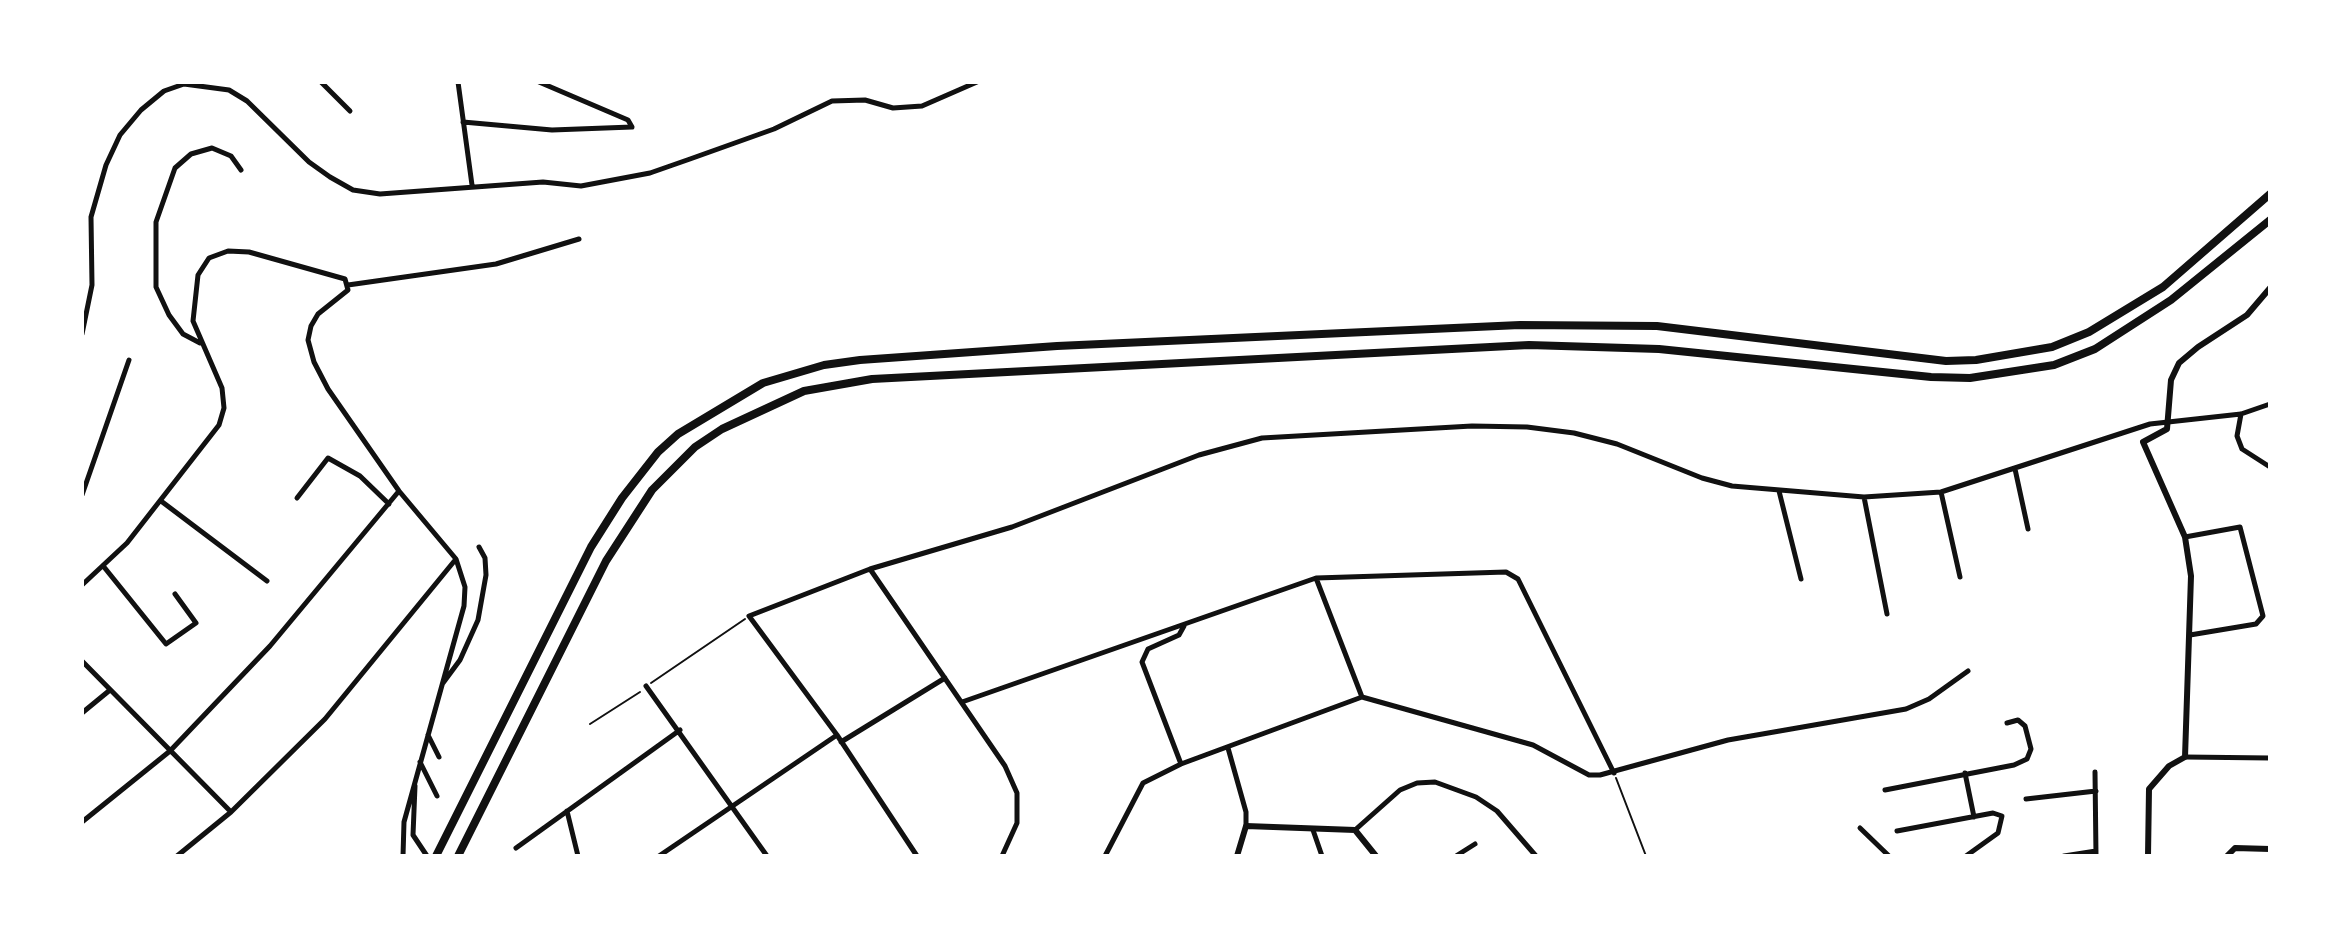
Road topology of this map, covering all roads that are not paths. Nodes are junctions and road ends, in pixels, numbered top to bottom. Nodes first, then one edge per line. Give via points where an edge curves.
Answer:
1 (321, 82) edge
2 (458, 82) edge
3 (539, 82) edge
4 (977, 82) edge
5 (350, 111) dead end
6 (463, 122) junction
7 (241, 170) dead end
8 (472, 185) junction
9 (2270, 194) edge
10 (2270, 220) edge
11 (579, 239) dead end
12 (348, 285) junction
13 (2270, 288) edge
14 (82, 334) edge
15 (201, 343) junction
16 (129, 360) dead end
17 (2270, 404) edge
18 (2241, 414) junction
19 (2167, 421) junction
20 (2270, 467) edge
21 (2015, 469) junction
22 (399, 491) junction
23 (1779, 491) junction
24 (1941, 492) junction
25 (82, 495) edge
26 (1864, 497) junction
27 (297, 498) dead end
28 (161, 501) junction
29 (389, 504) junction
30 (2028, 529) dead end
31 (2185, 537) junction
32 (479, 547) dead end
33 (456, 559) junction
34 (104, 567) junction
35 (870, 569) junction
36 (1960, 577) dead end
37 (1316, 578) junction
38 (1801, 579) dead end
39 (267, 581) dead end
40 (82, 585) edge
41 (175, 594) dead end
42 (1887, 614) dead end
43 (1185, 625) junction
44 (2190, 635) junction
45 (82, 661) edge
46 (1968, 671) dead end
47 (945, 678) junction
48 (442, 683) junction
49 (646, 686) road end
50 (110, 690) junction
51 (1362, 697) junction
52 (962, 702) junction
53 (82, 713) edge
54 (2007, 723) dead end
55 (680, 730) junction
56 (427, 734) junction
57 (837, 735) junction
58 (841, 742) junction
59 (1228, 748) junction
60 (170, 751) junction
61 (439, 757) dead end
62 (2185, 757) junction
63 (2270, 758) edge
64 (419, 762) junction
65 (1181, 764) junction
66 (2095, 772) dead end
67 (1614, 773) junction
68 (1965, 773) junction
69 (414, 782) junction
70 (1885, 790) dead end
71 (2096, 791) junction
72 (437, 796) dead end
73 (2026, 799) dead end
74 (733, 804) junction
75 (567, 811) junction
76 (231, 812) junction
77 (1974, 817) junction
78 (82, 822) edge
79 (1246, 826) junction
80 (1860, 828) dead end
81 (1313, 830) junction
82 (1355, 830) junction
83 (1897, 831) dead end
84 (1475, 844) dead end
85 (516, 848) dead end
86 (2270, 849) edge
87 (2235, 852) edge
88 (669, 853) edge
89 (2096, 853) edge
90 (177, 856) edge
91 (403, 856) edge
92 (427, 856) edge
93 (436, 856) edge
94 (458, 856) edge
95 (578, 856) edge
96 (659, 856) edge
97 (767, 856) edge
98 (917, 856) edge
99 (1002, 856) edge
100 (1105, 856) edge
101 (1237, 856) edge
102 (1322, 856) edge
103 (1376, 856) edge
104 (1456, 856) edge
105 (1536, 856) edge
106 (1889, 856) edge
107 (1966, 856) edge
108 (2064, 856) edge
109 (2148, 856) edge
110 (2227, 856) edge

1 - 5 street
2 - 6 street
3 - 6 street via 628,120 632,127 552,130
4 - 8 street via 922,106 832,101 774,129 650,173 581,186
6 - 8 street
7 - 15 street via 231,156 212,148 191,154 175,168 156,222 156,287 183,334
8 - 14 street via 422,193 353,190 309,162 229,90 184,84 164,91 120,135 106,165 91,217 92,285
9 - 93 highway via 2163,287 2089,332 2052,347 1976,360 1946,361 1657,326 1520,325 875,359 824,365 763,383 678,434 622,498 570,588
10 - 94 highway via 2171,300 2095,349 2054,365 1986,376 1931,377 1659,349 1529,345 872,379 792,395 695,447 652,490 606,561
11 - 12 street via 496,264
12 - 15 street via 339,275 249,252 228,251 209,258 198,275 194,297 193,321
12 - 22 street via 343,296 318,314 308,340 328,389
13 - 19 street via 2247,315 2179,363 2171,380
15 - 28 street via 222,388 224,408 219,425
16 - 25 street
17 - 18 street
18 - 19 street
18 - 20 street via 2237,436 2242,449
19 - 21 street
19 - 31 street via 2167,429 2146,438 2143,447
21 - 24 street
21 - 30 street
22 - 29 street
22 - 33 street
23 - 26 street
23 - 35 street via 1702,478 1617,444 1527,427 1262,438 1199,455 1012,527
23 - 38 street
24 - 26 street
24 - 36 street
26 - 42 street
27 - 29 street via 328,458 360,476
28 - 34 street
28 - 39 street
29 - 60 street via 270,646
31 - 44 street via 2191,576
31 - 44 street via 2240,527 2263,616 2256,624
32 - 48 street via 486,575 478,620
33 - 48 street via 464,578 464,606
33 - 76 street via 325,719
34 - 40 street
34 - 41 street via 166,644 196,623
35 - 47 street
35 - 57 street via 749,616
37 - 43 street
37 - 51 street
37 - 67 street via 1513,573
43 - 52 street
43 - 65 street via 1179,635 1148,649 1142,662
44 - 62 street
45 - 50 street
46 - 67 street via 1906,709 1728,740
47 - 52 street
47 - 58 street
48 - 56 street
49 - 55 street
50 - 53 street
50 - 60 street
51 - 59 street
51 - 67 street via 1533,745 1589,775
52 - 99 street via 1017,793 1017,823
54 - 68 street via 2018,720 2025,726 2031,749 2027,759
55 - 74 street
55 - 75 street
56 - 61 street
56 - 64 street
57 - 58 street
57 - 74 street
58 - 98 street
59 - 65 street
59 - 79 street
60 - 76 street
60 - 78 street
62 - 63 street
62 - 109 street via 2162,772 2149,789
64 - 69 street
64 - 72 street
65 - 100 street via 1138,787
66 - 71 street
68 - 70 street
68 - 77 street
69 - 91 street via 404,822
69 - 92 street via 413,835
71 - 73 street
71 - 89 street
74 - 88 street
74 - 97 street
75 - 85 street
75 - 95 street
76 - 90 street
77 - 83 street
77 - 107 street via 2002,816 1998,833
79 - 81 street
79 - 101 street
80 - 106 street
81 - 82 street
81 - 102 street
82 - 103 street
82 - 105 street via 1400,790 1435,782 1497,811
84 - 104 street
86 - 87 street
87 - 110 street
88 - 96 street
89 - 108 street

